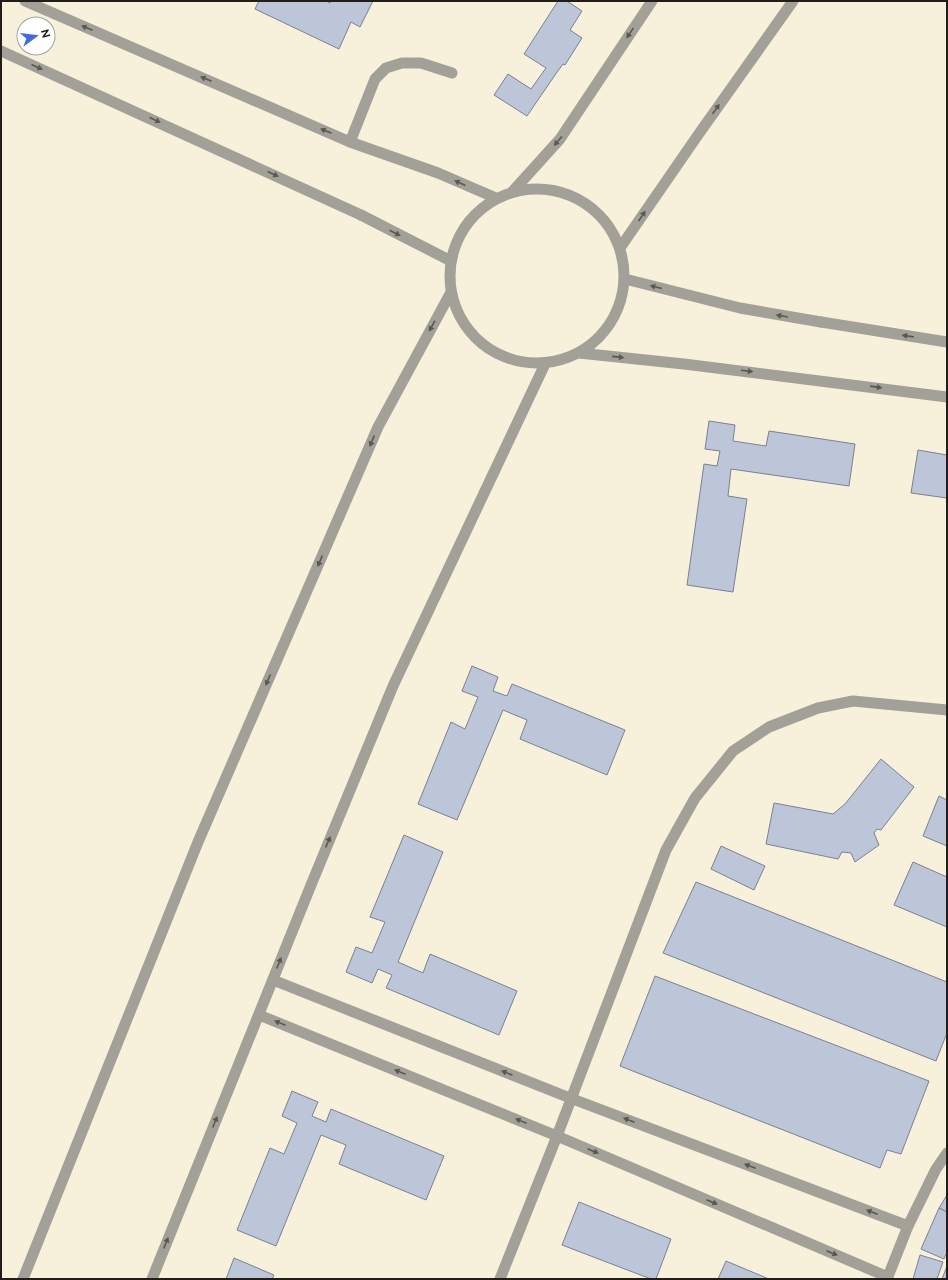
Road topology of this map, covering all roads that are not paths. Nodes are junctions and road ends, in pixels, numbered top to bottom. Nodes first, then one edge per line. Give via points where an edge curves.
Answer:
1 (25, 1) edge
2 (652, 1) edge
3 (793, 1) edge
4 (1, 51) edge
5 (452, 73) dead end
6 (350, 142) junction
7 (513, 191) junction
8 (496, 198) junction
9 (620, 248) junction
10 (451, 261) junction
11 (625, 279) junction
12 (451, 292) junction
13 (947, 342) edge
14 (579, 353) junction
15 (544, 364) junction
16 (947, 397) edge
17 (947, 710) edge
18 (273, 980) junction
19 (259, 1015) junction
20 (570, 1098) junction
21 (557, 1136) junction
22 (947, 1153) edge
23 (908, 1226) junction
24 (887, 1278) edge
25 (22, 1279) edge
26 (152, 1279) edge
27 (500, 1279) edge

6 -> 1 street
2 -> 7 street via 560,139
9 -> 3 street
4 -> 10 street via 361,215
5 - 6 street via 421,62 402,63 386,68 375,79
8 -> 6 street via 438,173
7 - 8 street
7 - 9 street via 546,188 577,198 592,207 604,219
8 - 10 street via 482,207 462,231
9 - 11 street
10 - 12 street
13 -> 11 street via 740,308
11 - 14 street via 616,314 594,343
12 - 15 street via 456,310 477,340 508,359 526,364
12 -> 25 street via 378,426 198,842
14 - 15 street
14 -> 16 street via 715,367
18 -> 15 street via 393,686
17 - 20 street via 853,701 818,708 768,727 733,751 695,798 666,850
18 - 19 street
20 -> 18 street
21 -> 19 street
26 -> 19 street
20 - 21 street
23 -> 20 street
21 -> 24 street
21 - 27 street
22 - 23 street via 936,1169
23 - 24 street

